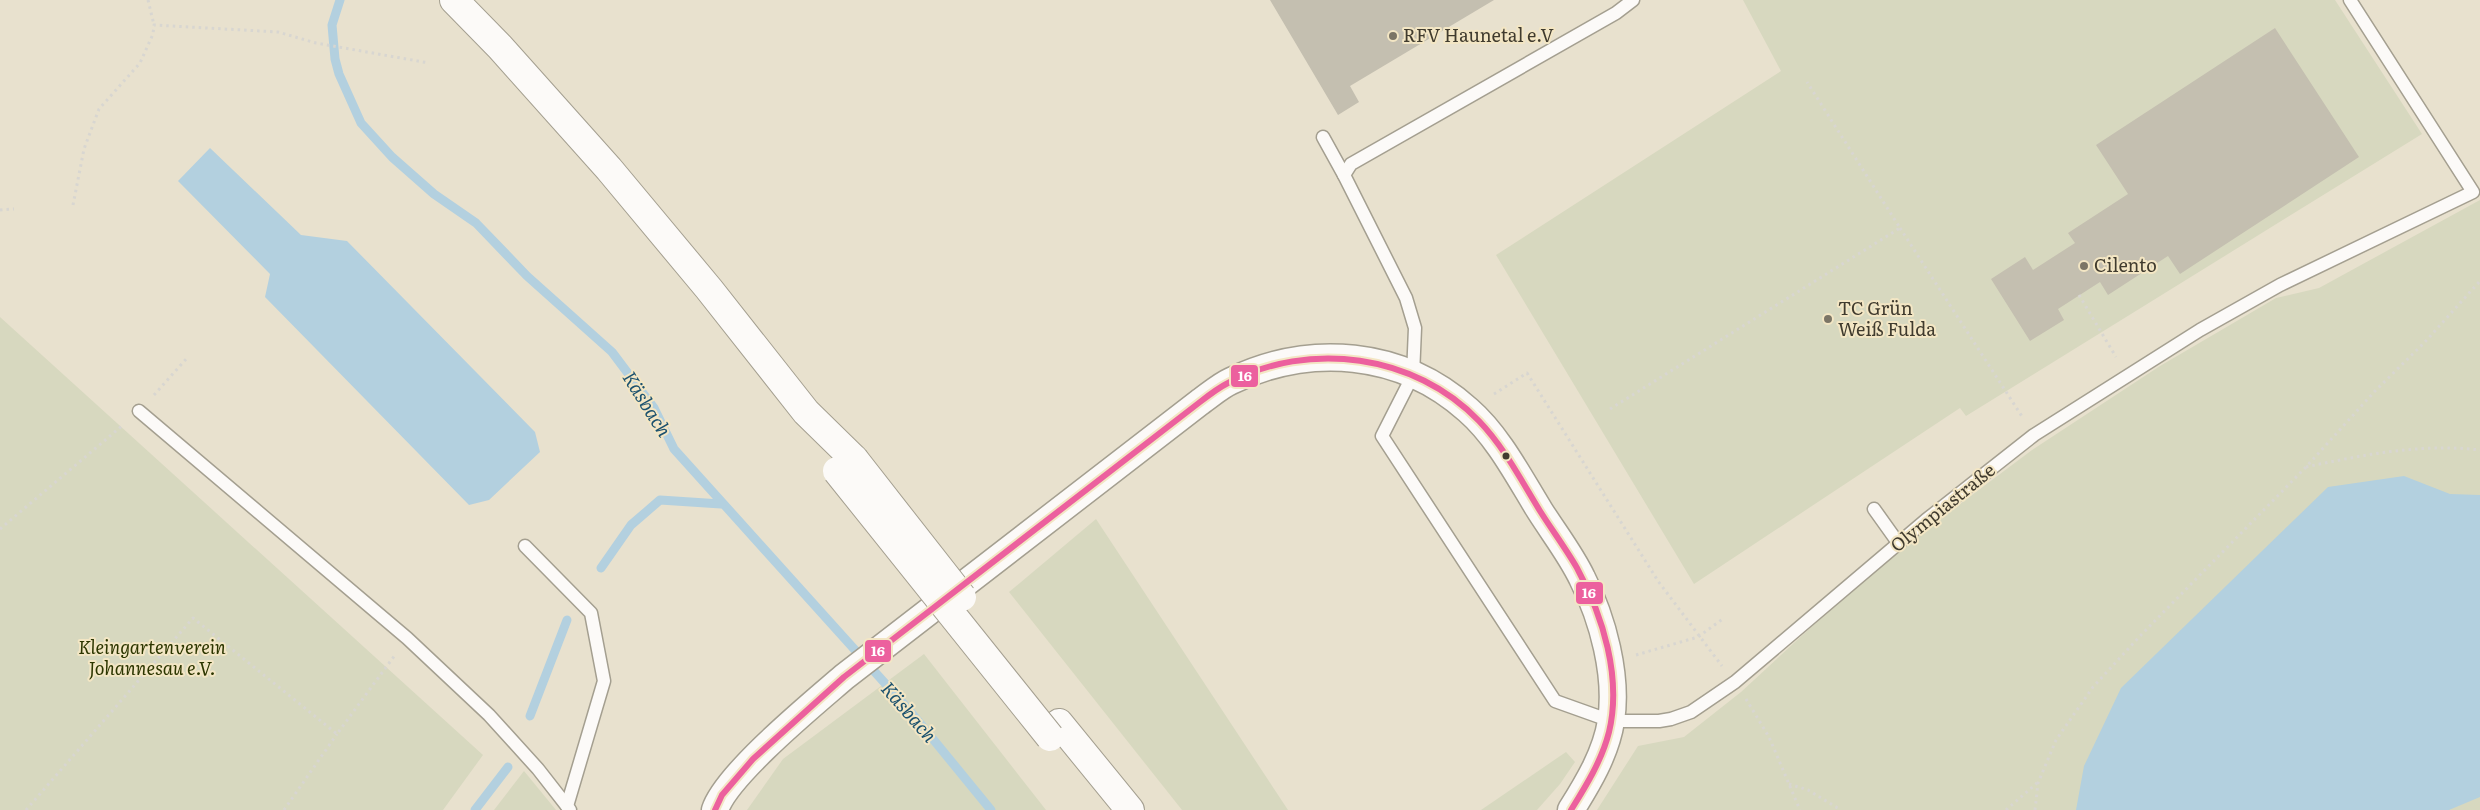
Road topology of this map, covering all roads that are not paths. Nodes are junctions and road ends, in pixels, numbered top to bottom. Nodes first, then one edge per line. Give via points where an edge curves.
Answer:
1 (454, 0) edge
2 (1633, 0) edge
3 (2350, 0) edge
4 (1323, 137) dead end
5 (1348, 170) junction
6 (1413, 375) junction
7 (139, 411) road end
8 (1874, 509) dead end
9 (1899, 544) junction
10 (525, 546) dead end
11 (1611, 721) junction
12 (1054, 730) junction
13 (568, 808) edge
14 (715, 810) edge
15 (1107, 810) edge
16 (1130, 810) edge
17 (1571, 810) edge

1 - 12 main road, bridge via 500,46 609,169 710,289
2 - 5 lane
3 - 9 lane, Olympiastraße via 2473,192 2280,285 2200,330 2034,435
4 - 5 lane
5 - 6 lane via 1406,298 1415,328
6 - 11 street via 1440,388 1469,410 1487,431 1582,577 1600,619 1610,666
6 - 11 lane, Olympiastraße via 1382,436 1555,701
6 - 14 street via 1378,364 1335,357 1291,360 1229,382 1144,443 844,677 740,773 717,802
7 - 13 lane via 407,638 489,715
8 - 9 lane
9 - 11 lane, Olympiastraße via 1735,682 1691,712 1652,721
10 - 13 lane via 591,613 604,681
11 - 17 street via 1590,782
12 - 15 main road
12 - 16 main road

